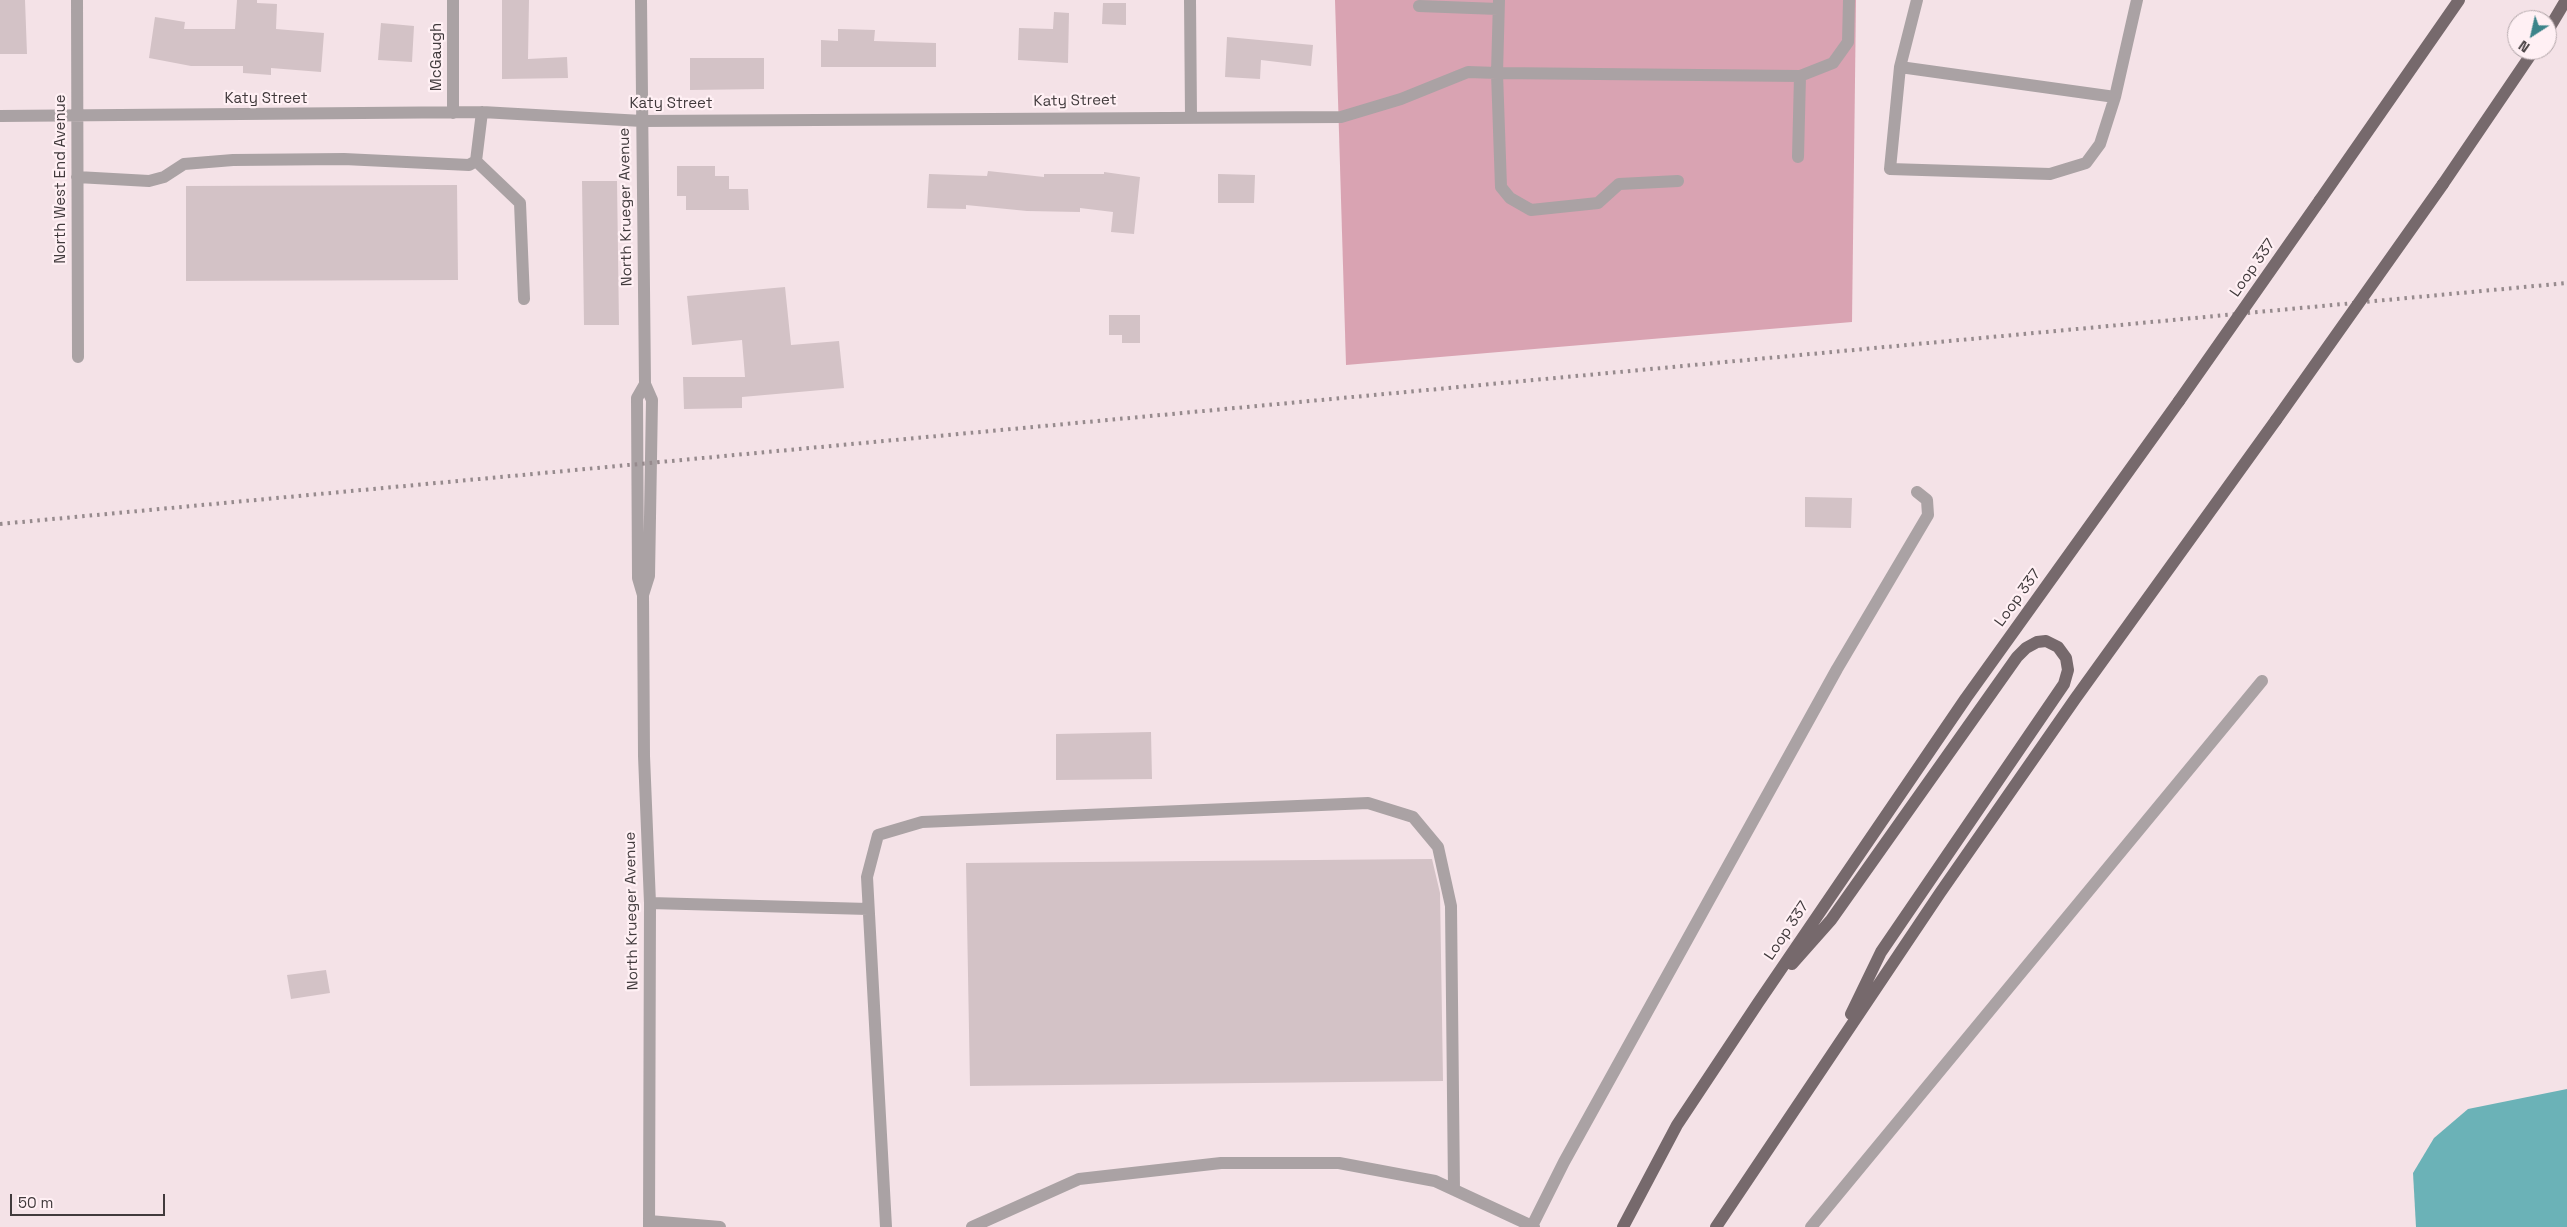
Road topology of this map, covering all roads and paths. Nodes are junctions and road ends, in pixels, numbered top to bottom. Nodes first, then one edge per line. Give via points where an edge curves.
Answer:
1 (77, 0) edge
2 (453, 0) edge
3 (641, 0) edge
4 (1190, 0) edge
5 (1849, 0) edge
6 (1917, 0) edge
7 (2137, 0) edge
8 (2459, 0) edge
9 (2566, 0) edge
10 (1499, 5) edge
11 (1419, 6) dead end
12 (2557, 15) edge
13 (2527, 60) edge
14 (1900, 67) junction
15 (1497, 73) junction
16 (1800, 76) junction
17 (2116, 97) junction
18 (482, 112) junction
19 (453, 113) junction
20 (0, 116) edge
21 (77, 116) junction
22 (1191, 116) junction
23 (642, 121) junction
24 (1798, 157) dead end
25 (476, 161) junction
26 (77, 176) junction
27 (1678, 181) dead end
28 (524, 299) dead end
29 (78, 357) dead end
30 (1917, 492) dead end
31 (2262, 681) dead end
32 (650, 903) junction
33 (868, 909) junction
34 (1758, 1003) junction
35 (1831, 1054) junction
36 (1454, 1190) junction
37 (649, 1224) edge
38 (720, 1227) edge
39 (886, 1227) edge
40 (972, 1227) edge
41 (1533, 1227) edge
42 (1624, 1227) edge
43 (1716, 1227) edge
44 (1811, 1227) edge

1 - 21 street, North West End Avenue
2 - 19 street, McGaugh
3 - 23 street, North Krueger Avenue
4 - 22 street
5 - 16 street via 1848,42 1833,63
6 - 14 street
7 - 17 street
8 - 34 main road, Loop 337, bridge via 2179,401 1966,698
9 - 12 main road
10 - 11 street
10 - 15 street
13 - 35 main road, bridge via 2276,420 2075,699
14 - 17 street
14 - 17 street via 1890,169 2050,174 2086,163 2100,144
15 - 16 street, Katy Street
15 - 22 street, Katy Street via 1468,72 1401,99 1341,117
15 - 27 street via 1501,187 1510,198 1531,210 1598,202 1619,184
16 - 24 street
18 - 19 street, Katy Street
18 - 23 street, Katy Street
18 - 25 street
19 - 21 street, Katy Street
20 - 21 street, Katy Street
21 - 26 street, North West End Avenue
22 - 23 street, Katy Street
23 - 32 street, North Krueger Avenue via 645,384 652,400 649,576 643,595 644,756
25 - 26 street via 469,165 344,159 232,160 184,164 164,177 149,181
25 - 28 street via 520,203
26 - 29 street, North West End Avenue
30 - 41 street via 1927,500 1928,515 1828,686 1564,1162
31 - 44 street
32 - 33 street
32 - 37 street, North Krueger Avenue
33 - 36 street via 867,877 878,835 922,822 1368,803 1413,817 1438,847 1451,906
33 - 39 street
34 - 35 main road via 1831,920 2016,658 2037,642 2046,641 2058,647 2066,658 2068,670 2064,684 1881,952
34 - 42 main road, Loop 337 via 1677,1125
35 - 43 main road
36 - 40 street via 1435,1181 1339,1163 1221,1163 1079,1178
36 - 41 street
37 - 38 street

